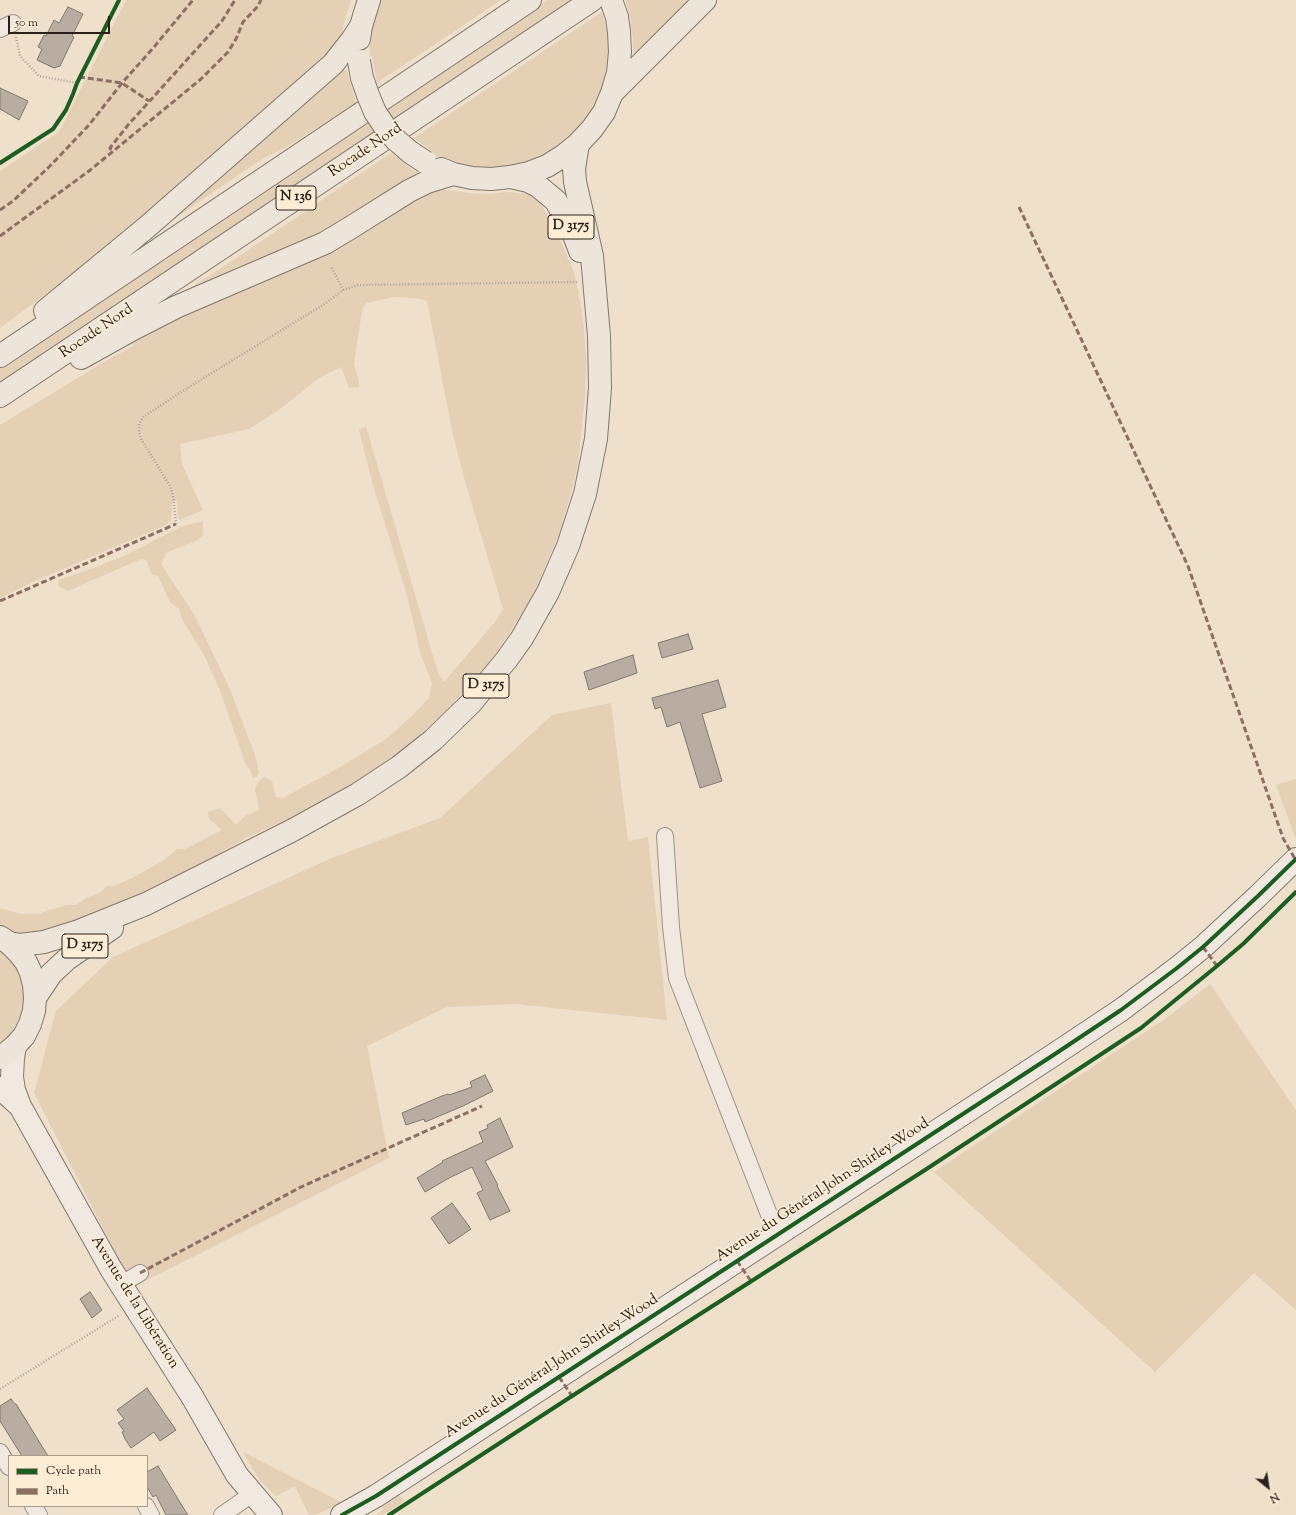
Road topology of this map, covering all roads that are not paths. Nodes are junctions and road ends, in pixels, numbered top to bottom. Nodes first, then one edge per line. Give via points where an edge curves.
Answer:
1 (369, 0) edge
2 (530, 0) edge
3 (592, 0) edge
4 (611, 0) edge
5 (705, 0) edge
6 (361, 26) junction
7 (612, 93) junction
8 (578, 144) junction
9 (453, 174) junction
10 (510, 177) junction
11 (596, 306) junction
12 (0, 343) edge
13 (0, 356) edge
14 (0, 396) edge
15 (0, 408) edge
16 (665, 836) dead end
17 (1296, 859) edge
18 (146, 904) junction
19 (5, 940) edge
20 (35, 998) junction
21 (8, 1052) edge
22 (0, 1088) edge
23 (20, 1106) junction
24 (777, 1235) junction
25 (140, 1273) dead end
26 (120, 1285) junction
27 (0, 1452) edge
28 (8, 1465) edge
29 (252, 1494) junction
30 (222, 1515) edge
31 (272, 1515) edge
32 (342, 1515) edge

1 - 6 main road
2 - 13 main road, N 136
3 - 14 main road, Rocade Nord / N 136
4 - 7 main road via 617,17 620,52
5 - 7 main road
6 - 9 main road, bridge via 359,43 362,78 375,112 401,144 424,162
6 - 12 main road via 333,64 147,227 44,311
7 - 8 main road via 604,112
8 - 10 main road via 547,166
8 - 11 main road via 574,169 575,182 592,256
9 - 10 main road via 472,178
9 - 15 main road via 409,190 325,243 176,306 80,358
10 - 11 main road, D 3175 via 538,186 556,201 583,258
11 - 18 main road, D 3175 via 600,361 598,413 596,439 584,494 568,546 548,592 507,659 448,726 383,778 294,830
16 - 24 street via 670,927 677,978
17 - 24 street, Avenue du Général John Shirley Wood via 1221,931 1151,988 1055,1054
18 - 19 main road, D 3175 via 44,942 20,945
18 - 20 main road, D 3175 via 67,959 51,974
19 - 20 main road via 18,952 31,973
20 - 21 main road via 34,1011 24,1036
21 - 23 street via 13,1058 12,1077
22 - 23 street, Avenue de la Libération
23 - 26 street, Avenue de la Libération
24 - 32 street, Avenue du Général John Shirley Wood via 382,1492
25 - 26 street
26 - 29 street, Avenue de la Libération via 193,1398 237,1475
27 - 28 street
29 - 30 street
29 - 31 street, Avenue de la Libération

